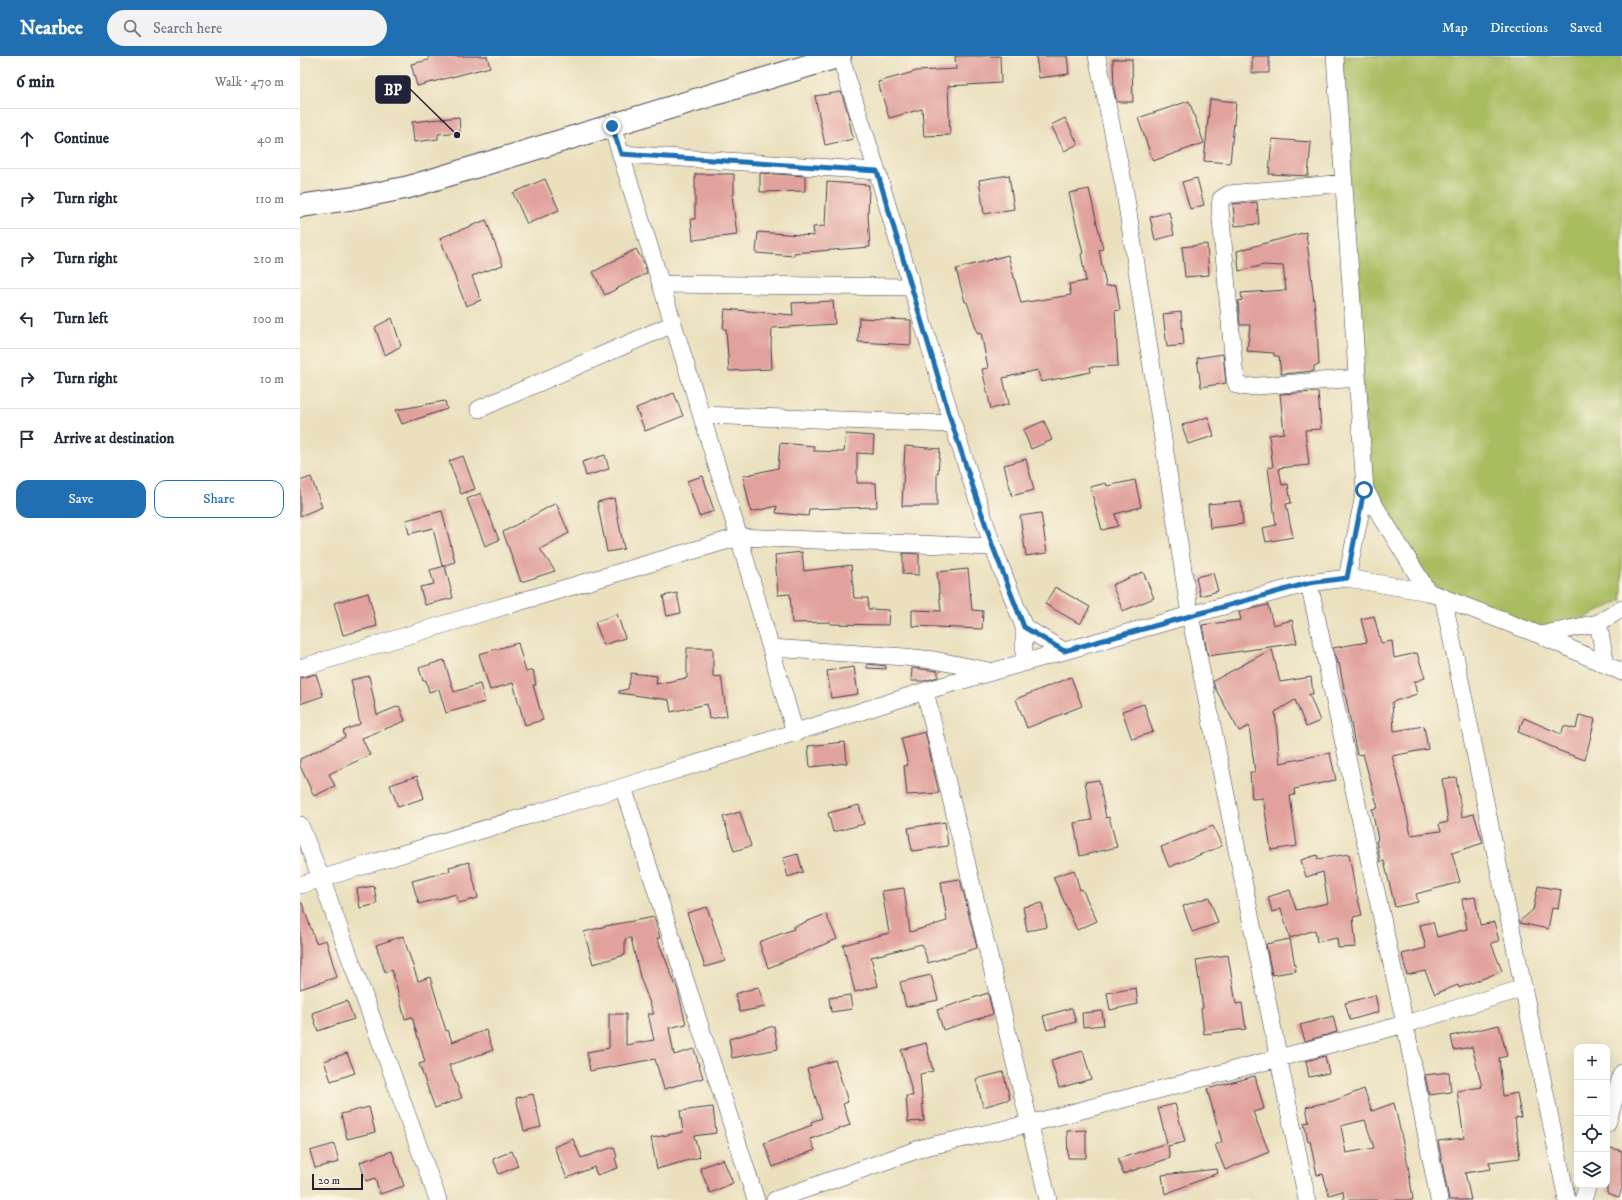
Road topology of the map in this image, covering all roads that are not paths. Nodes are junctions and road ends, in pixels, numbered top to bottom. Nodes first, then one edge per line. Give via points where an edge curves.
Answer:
1 (840, 56) edge
2 (1097, 56) edge
3 (1335, 56) edge
4 (612, 126) junction
5 (621, 154) junction
6 (877, 171) junction
7 (1344, 183) junction
8 (300, 206) edge
9 (661, 284) junction
10 (910, 287) junction
11 (673, 324) junction
12 (1357, 378) junction
13 (479, 409) dead end
14 (702, 415) junction
15 (952, 424) junction
16 (1364, 490) junction
17 (739, 537) junction
18 (993, 547) junction
19 (1347, 578) junction
20 (1309, 583) junction
21 (1436, 594) junction
22 (1622, 609) edge
23 (1190, 615) junction
24 (1598, 623) junction
25 (1024, 627) junction
26 (1540, 635) junction
27 (771, 648) junction
28 (1064, 651) junction
29 (1024, 663) junction
30 (1606, 664) junction
31 (300, 668) edge
32 (992, 672) junction
33 (1622, 672) edge
34 (925, 692) junction
35 (796, 733) junction
36 (623, 787) junction
37 (300, 825) edge
38 (321, 878) junction
39 (300, 885) edge
40 (1524, 988) junction
41 (1405, 1024) junction
42 (1279, 1058) junction
43 (1621, 1082) edge
44 (1610, 1116) edge
45 (1028, 1124) junction
46 (1587, 1188) edge
47 (438, 1200) edge
48 (756, 1200) edge
49 (775, 1200) edge
50 (1048, 1200) edge
51 (1307, 1200) edge
52 (1439, 1200) edge
53 (1567, 1200) edge
54 (1583, 1200) edge

1 - 4 highway
1 - 6 street
2 - 23 street via 1124,186
3 - 7 street
4 - 5 street
4 - 8 highway via 409,187
5 - 6 street
5 - 9 street
6 - 10 street
7 - 12 street
7 - 12 street via 1229,194 1221,199 1220,208 1237,385 1247,387
9 - 10 street
9 - 11 street
10 - 15 street
11 - 13 street
11 - 14 street
12 - 16 street
14 - 15 street
14 - 17 street
15 - 18 street
16 - 19 street
16 - 21 street
17 - 18 street
17 - 27 street
17 - 31 street
18 - 25 street
19 - 20 street
19 - 21 street
20 - 23 street
20 - 41 street
21 - 26 street
21 - 40 street
22 - 24 street
23 - 28 street
23 - 42 street
24 - 26 street
24 - 30 street
25 - 28 street
25 - 29 street
26 - 30 street
27 - 32 street via 920,658
27 - 35 street
28 - 29 street
29 - 32 street
30 - 33 street
32 - 34 street
34 - 35 street
34 - 45 street
35 - 36 street
36 - 38 street
36 - 48 street
37 - 38 street
38 - 39 street
38 - 47 street
40 - 41 street
40 - 53 street
41 - 42 street
41 - 52 street
42 - 45 street
42 - 51 street
43 - 44 street
45 - 49 street via 925,1148
45 - 50 street
46 - 54 street

